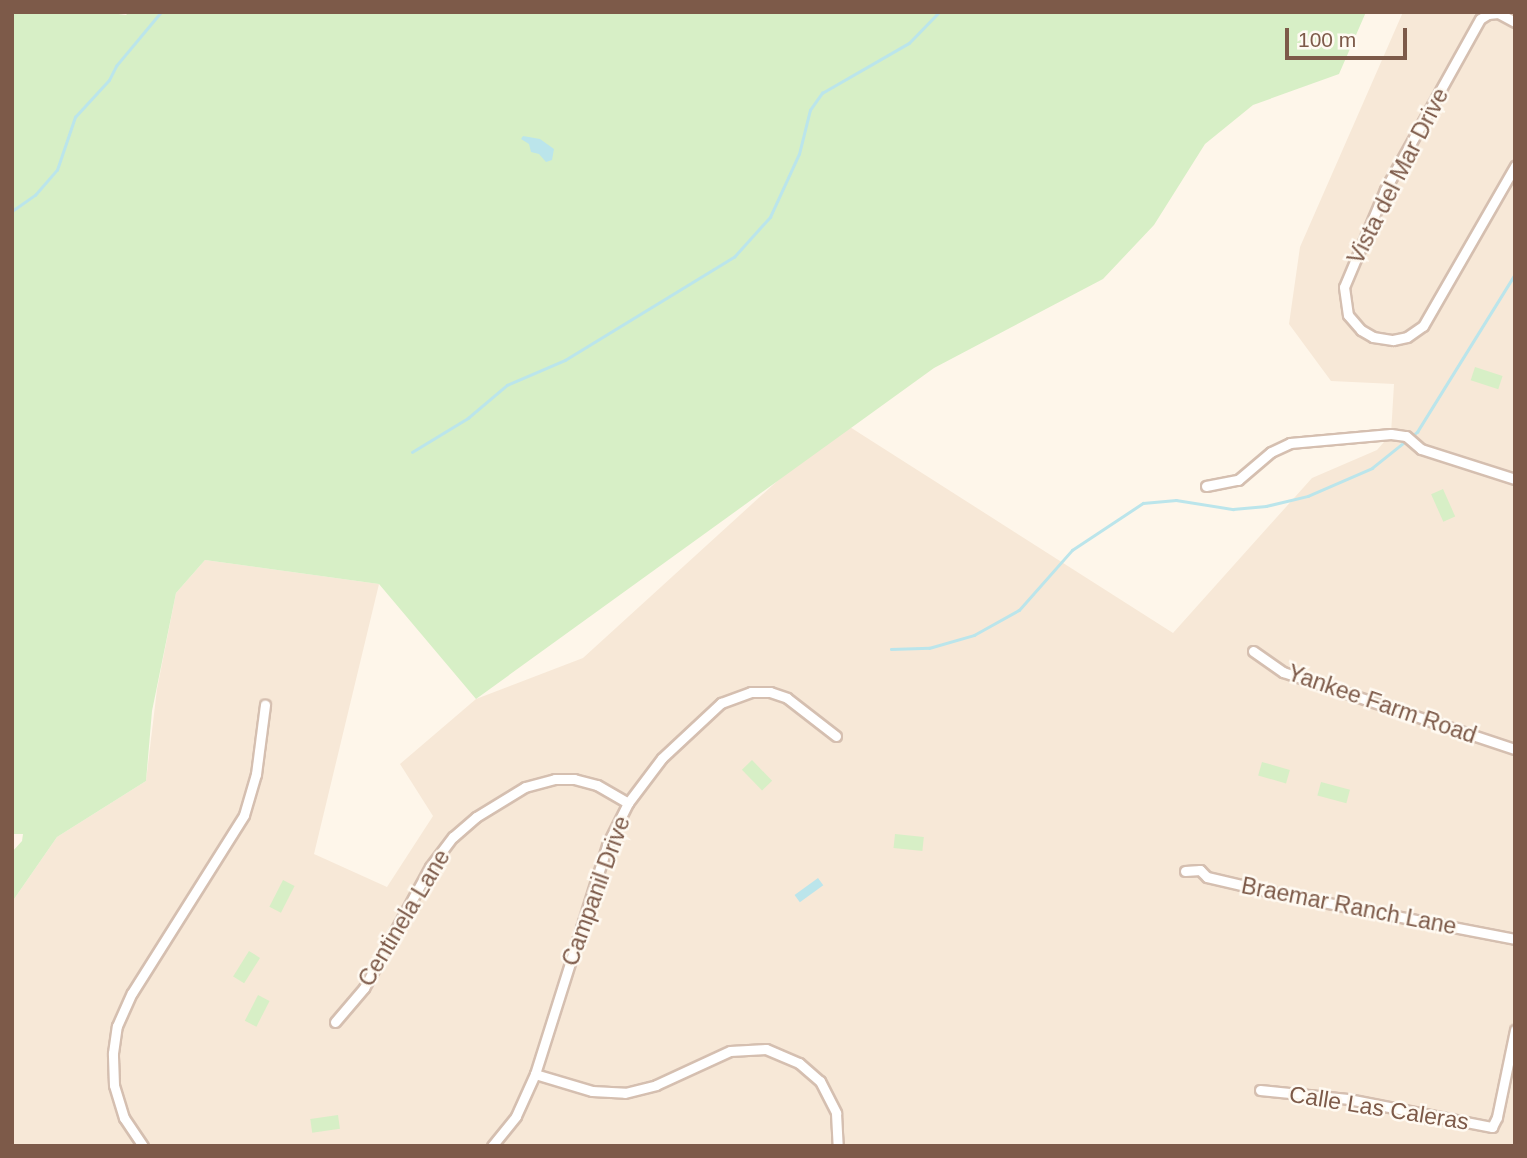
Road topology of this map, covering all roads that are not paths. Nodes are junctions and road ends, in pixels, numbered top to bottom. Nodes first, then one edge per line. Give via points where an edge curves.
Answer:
1 (1515, 22) edge
2 (1515, 166) edge
3 (1515, 479) edge
4 (1206, 486) dead end
5 (1253, 651) dead end
6 (265, 705) dead end
7 (836, 736) dead end
8 (1515, 749) edge
9 (628, 803) junction
10 (1185, 871) dead end
11 (1515, 939) edge
12 (335, 1022) dead end
13 (1515, 1030) edge
14 (535, 1074) junction
15 (1260, 1090) dead end
16 (143, 1146) edge
17 (492, 1146) edge
18 (838, 1146) edge

1 - 2 street, Vista del Mar Drive via 1498,13 1480,19 1392,176 1345,282 1345,306 1354,323 1383,340 1402,339 1423,326
3 - 4 street via 1421,449 1406,436 1391,434 1290,443 1271,452 1238,480
5 - 8 street, Yankee Farm Road via 1283,672
6 - 16 street via 257,774 243,815 132,993 117,1026 114,1085 124,1118
7 - 9 street, Campanil Drive via 787,698 761,692 738,695 714,709 662,758
9 - 12 street, Centinela Lane via 597,785 555,779 525,787 476,817 430,867 364,988
9 - 14 street, Campanil Drive via 600,867
10 - 11 street, Braemar Ranch Lane via 1200,870 1207,877 1276,893
13 - 15 street, Calle Las Caleras via 1492,1127 1348,1099
14 - 17 street, Campanil Drive via 516,1116
14 - 18 street via 592,1091 625,1093 656,1086 730,1051 766,1049 800,1063 820,1081 836,1113

